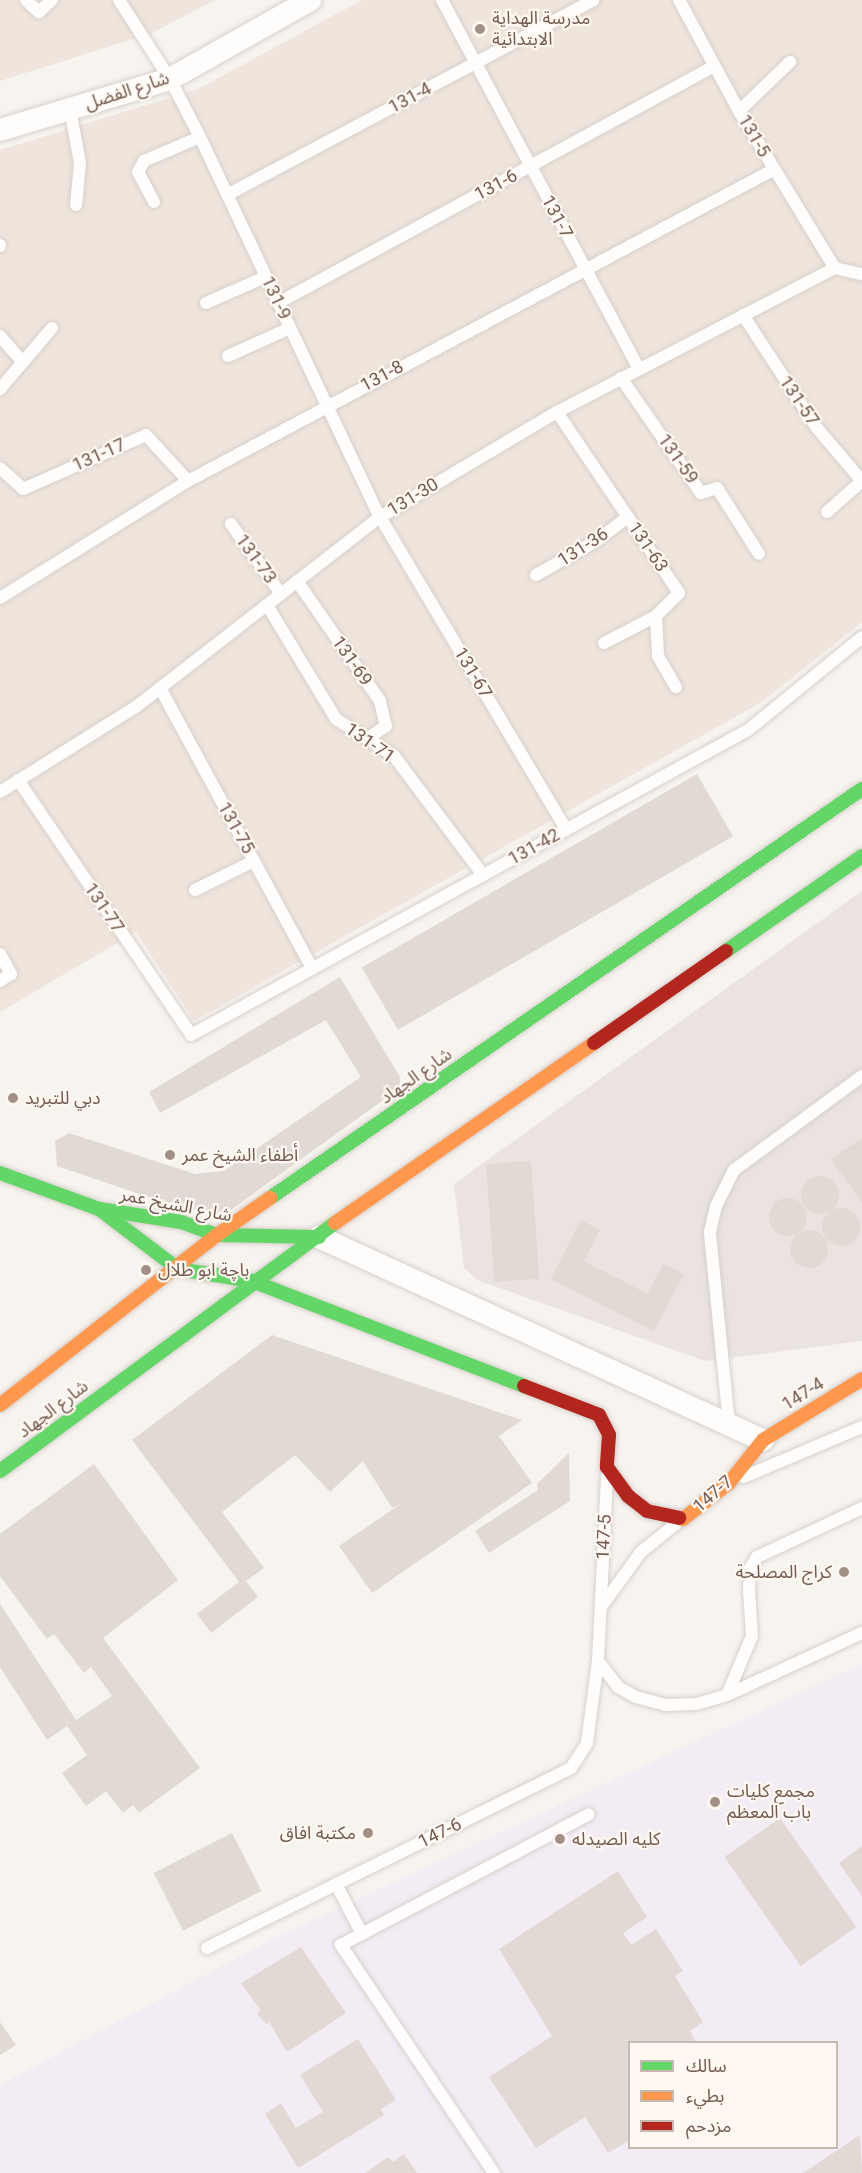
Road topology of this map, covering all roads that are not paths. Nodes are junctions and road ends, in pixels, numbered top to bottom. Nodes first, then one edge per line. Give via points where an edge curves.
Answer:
1 (26, 0) edge
2 (52, 0) edge
3 (119, 0) edge
4 (310, 0) edge
5 (442, 0) edge
6 (593, 0) edge
7 (678, 0) edge
8 (790, 62) dead end
9 (476, 63) junction
10 (713, 67) junction
11 (170, 79) junction
12 (70, 109) junction
13 (739, 111) junction
14 (0, 129) edge
15 (200, 137) junction
16 (530, 166) junction
17 (773, 170) junction
18 (227, 195) junction
19 (154, 202) dead end
20 (76, 205) dead end
21 (835, 268) junction
22 (585, 269) junction
23 (862, 274) edge
24 (266, 277) junction
25 (206, 303) dead end
26 (278, 303) junction
27 (743, 315) junction
28 (52, 328) dead end
29 (290, 328) junction
30 (0, 336) edge
31 (228, 356) dead end
32 (23, 362) junction
33 (639, 369) junction
34 (621, 378) junction
35 (0, 389) edge
36 (327, 406) junction
37 (557, 412) junction
38 (0, 468) edge
39 (188, 481) junction
40 (862, 481) edge
41 (827, 512) dead end
42 (380, 517) junction
43 (628, 517) junction
44 (231, 524) dead end
45 (759, 554) dead end
46 (536, 575) dead end
47 (297, 581) junction
48 (281, 594) junction
49 (0, 598) edge
50 (267, 605) junction
51 (656, 616) junction
52 (862, 637) edge
53 (604, 643) dead end
54 (676, 687) dead end
55 (160, 688) junction
56 (367, 739) junction
57 (18, 780) junction
58 (862, 789) edge
59 (0, 792) edge
60 (566, 829) junction
61 (862, 856) edge
62 (254, 861) junction
63 (483, 875) junction
64 (195, 890) dead end
65 (0, 954) edge
66 (312, 968) junction
67 (0, 981) edge
68 (191, 1035) joint
69 (862, 1076) edge
70 (0, 1173) edge
71 (99, 1209) junction
72 (217, 1236) junction
73 (319, 1236) junction
74 (178, 1269) junction
75 (252, 1281) junction
76 (862, 1379) edge
77 (0, 1406) edge
78 (729, 1424) junction
79 (862, 1427) edge
80 (763, 1440) junction
81 (607, 1467) junction
82 (0, 1471) edge
83 (729, 1483) junction
84 (862, 1508) edge
85 (683, 1519) junction
86 (600, 1608) junction
87 (862, 1633) edge
88 (598, 1661) junction
89 (727, 1695) junction
90 (589, 1814) dead end
91 (336, 1884) junction
92 (362, 1934) junction
93 (207, 1948) dead end
94 (494, 2173) edge

1 - 2 lane via 39,12
3 - 11 lane, 131-9
4 - 11 street, شارع الفضل
5 - 9 lane, 131-7
6 - 9 lane, 131-4
7 - 10 lane, 131-5
8 - 13 lane
9 - 16 lane, 131-7
9 - 18 lane, 131-4
10 - 13 lane, 131-5
10 - 16 lane, 131-6
11 - 12 street, شارع الفضل
11 - 15 lane, 131-9
12 - 14 street, شارع الفضل
12 - 20 lane via 80,163
13 - 17 lane, 131-5
15 - 18 lane, 131-9
15 - 19 lane via 144,161 138,172
16 - 22 lane, 131-7
16 - 26 lane, 131-6
17 - 21 lane, 131-5
17 - 22 lane, 131-8
18 - 24 lane, 131-9
21 - 23 lane
21 - 27 lane, 131-30
22 - 33 lane, 131-7
22 - 36 lane, 131-8
24 - 25 lane
24 - 26 lane, 131-9
26 - 29 lane, 131-9
27 - 33 lane, 131-30
27 - 40 lane, 131-57 via 817,428
28 - 32 lane
29 - 31 lane
29 - 36 lane, 131-9
30 - 32 lane
32 - 35 lane
33 - 34 lane, 131-30
34 - 37 lane, 131-30
34 - 45 lane, 131-59 via 701,493 717,488
36 - 39 lane, 131-8
36 - 42 lane, 131-9
37 - 42 lane, 131-30
37 - 43 lane, 131-63
38 - 39 lane, 131-17 via 23,489 146,435
39 - 49 lane, 131-8
40 - 41 lane, 131-57
42 - 47 lane, 131-30
42 - 60 lane, 131-67
43 - 46 lane, 131-36 via 596,541
43 - 51 lane, 131-63 via 679,593
44 - 48 lane, 131-73
47 - 48 lane, 131-30
47 - 56 lane, 131-69 via 380,701 386,726
48 - 50 lane, 131-30
50 - 55 lane, 131-30
50 - 56 lane, 131-71 via 336,719
51 - 53 lane
51 - 54 lane via 658,656
52 - 60 lane, 131-42 via 748,730
55 - 57 lane, 131-30
55 - 62 lane, 131-75
56 - 63 lane, 131-71 via 394,756
57 - 59 lane, 131-30
57 - 68 lane, 131-77
58 - 72 main road, شارع الجهاد
60 - 63 lane, 131-42
61 - 73 main road, شارع الجهاد
62 - 64 lane
62 - 66 lane, 131-75
63 - 66 lane, 131-42
65 - 67 lane via 11,974
66 - 68 lane, 131-42
69 - 78 lane via 734,1170 716,1206 710,1232
70 - 71 main road, شارع الشيخ عمر
71 - 72 main road, شارع الشيخ عمر via 181,1222
71 - 74 main road, شارع الشيخ عمر
72 - 73 main road, شارع الشيخ عمر
72 - 74 main road, شارع الجهاد
73 - 75 main road, شارع الجهاد
73 - 78 street
74 - 75 main road, شارع الشيخ عمر
74 - 77 main road, شارع الجهاد
75 - 81 main road via 599,1415 609,1435
75 - 82 main road, شارع الجهاد
76 - 80 main road, 147-4
78 - 80 street
79 - 83 lane
80 - 83 main road, 147-7
81 - 85 main road, 147-7 via 628,1496 647,1510
81 - 86 lane, 147-5
83 - 85 main road, 147-7
84 - 89 lane via 757,1557 750,1569 752,1636
85 - 86 lane, 147-5 via 641,1552
86 - 88 lane, 147-5
87 - 89 lane
88 - 89 lane via 618,1687 665,1705 696,1704
88 - 91 lane, 147-6 via 587,1743 571,1768
90 - 92 lane
91 - 92 lane
91 - 93 lane, 147-6
92 - 94 lane via 341,1945

